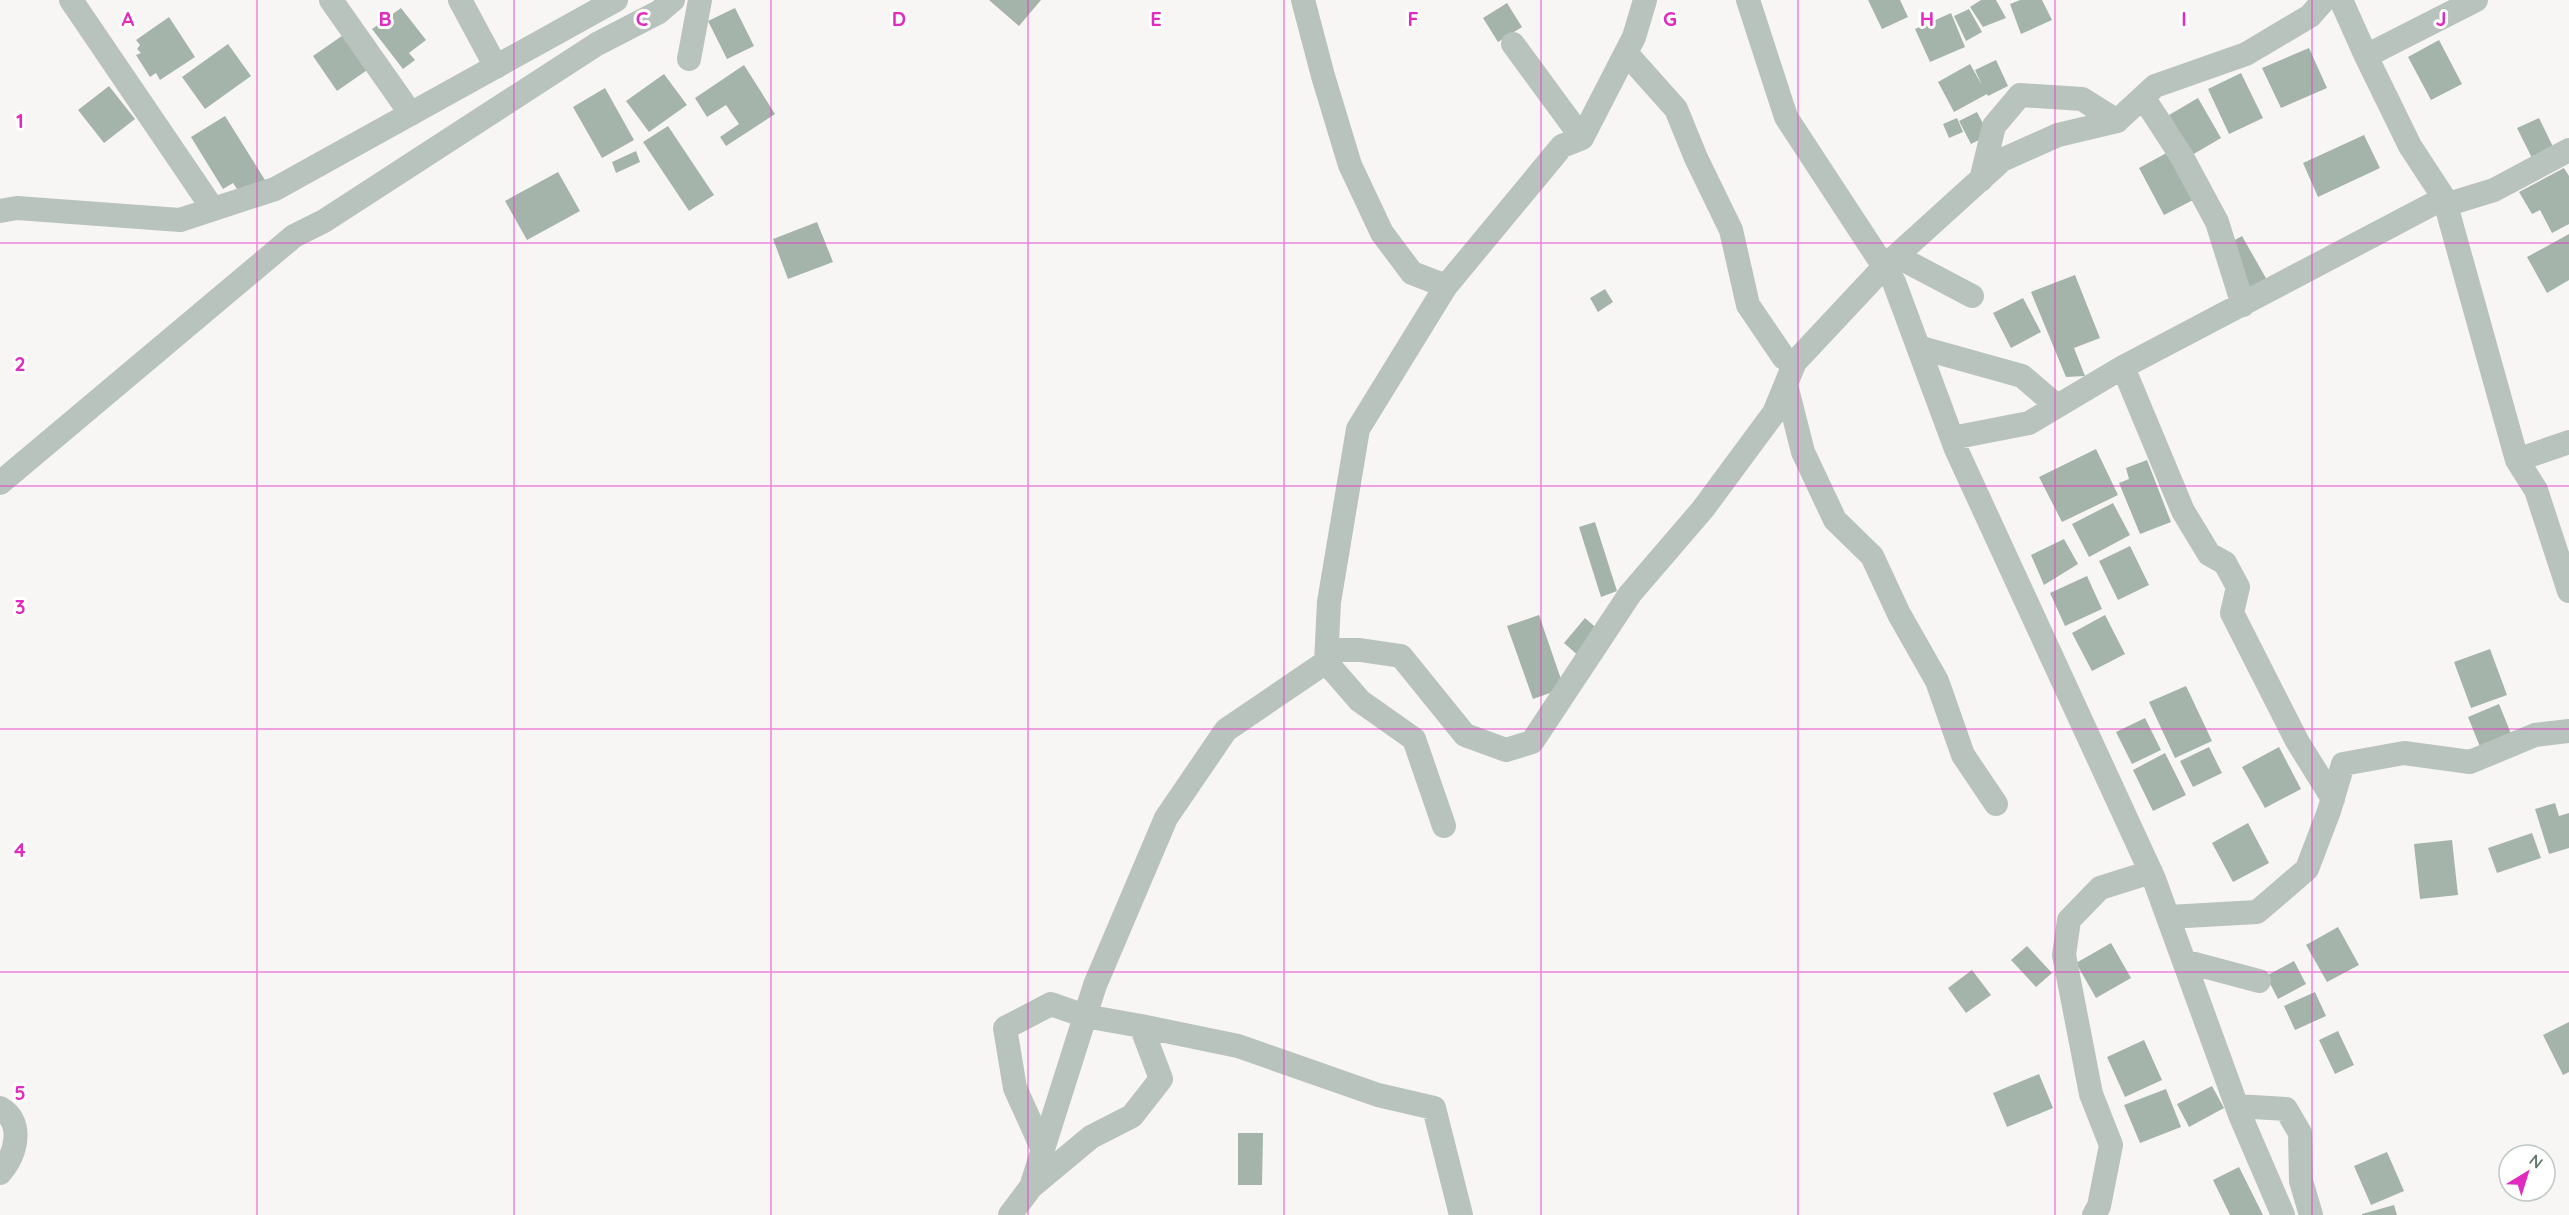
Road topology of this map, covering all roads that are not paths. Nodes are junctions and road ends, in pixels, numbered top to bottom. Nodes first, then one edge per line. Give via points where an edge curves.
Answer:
1 (71, 0) edge
2 (331, 0) edge
3 (460, 0) edge
4 (616, 0) edge
5 (673, 0) edge
6 (700, 0) edge
7 (1303, 0) edge
8 (1645, 0) edge
9 (1748, 0) edge
10 (2324, 0) edge
11 (2341, 0) edge
12 (2476, 0) edge
13 (1513, 44) dead end
14 (1626, 54) junction
15 (2366, 56) junction
16 (689, 59) dead end
17 (496, 67) junction
18 (2143, 98) junction
19 (411, 114) junction
20 (2117, 121) junction
21 (1582, 138) junction
22 (2569, 150) edge
23 (1981, 180) junction
24 (2445, 202) junction
25 (213, 209) junction
26 (0, 211) edge
27 (1890, 262) junction
28 (1446, 286) junction
29 (1972, 296) dead end
30 (2243, 304) junction
31 (1918, 347) junction
32 (1795, 362) junction
33 (2123, 367) junction
34 (1786, 385) junction
35 (2056, 406) junction
36 (1952, 438) junction
37 (2569, 442) edge
38 (2517, 460) junction
39 (0, 483) edge
40 (2569, 591) edge
41 (1327, 656) junction
42 (2569, 730) edge
43 (2333, 799) junction
44 (1996, 804) dead end
45 (1444, 826) dead end
46 (2151, 872) junction
47 (2168, 917) junction
48 (2184, 961) junction
49 (2259, 981) dead end
50 (1085, 1016) junction
51 (1141, 1026) junction
52 (2237, 1106) junction
53 (0, 1108) edge
54 (1043, 1150) junction
55 (0, 1173) edge
56 (1031, 1187) junction
57 (1010, 1215) edge
58 (1461, 1215) edge
59 (2094, 1215) edge
60 (2283, 1215) edge
61 (2311, 1215) edge

1 - 25 street
2 - 19 street
3 - 17 street
4 - 17 street
5 - 39 street via 659,12 597,44 324,221 294,236
6 - 16 street
7 - 28 street via 1350,165 1382,232 1413,273
8 - 14 street
9 - 27 street via 1786,117
10 - 18 street via 2310,16 2246,54 2155,86
11 - 15 street
12 - 15 street
13 - 21 street
14 - 21 street
14 - 32 street via 1676,109 1731,230 1748,305 1784,358
15 - 24 street via 2410,146
17 - 19 street
18 - 20 street
18 - 30 street via 2182,157 2217,222
19 - 25 street via 275,189
20 - 23 street via 2058,135 2002,160
20 - 23 street via 2082,99 2020,94 1994,126
21 - 28 street via 1562,146
22 - 24 street via 2494,190
23 - 27 street
24 - 30 street
24 - 38 street
25 - 26 street via 180,220 17,208
27 - 29 street
27 - 31 street
27 - 32 street
28 - 41 street via 1358,429 1329,602
30 - 33 street
31 - 35 street via 2022,375
31 - 36 street
32 - 34 street
33 - 35 street
33 - 43 street via 2183,511 2210,554 2225,563 2238,587 2232,613 2297,741
34 - 41 street via 1774,413 1703,508 1630,594 1532,742 1506,750 1465,735 1401,656 1360,650
34 - 44 street via 1803,452 1835,520 1872,556 1936,681 1964,755
35 - 36 street via 2029,423
36 - 46 street
37 - 38 street
38 - 40 street via 2536,490
41 - 45 street via 1360,702 1414,739
41 - 50 street via 1226,730 1166,818
42 - 43 street via 2535,735 2470,762 2404,753 2343,764
43 - 47 street via 2307,869 2257,912
46 - 47 street
46 - 59 street via 2100,888 2069,920 2064,955 2091,1094 2111,1145
47 - 48 street
48 - 49 street
48 - 52 street
50 - 51 street
50 - 54 street
50 - 54 street via 1051,1004 1005,1028 1016,1088
51 - 56 street via 1161,1079 1132,1116 1091,1137
51 - 58 street via 1238,1046 1378,1095 1434,1108
52 - 60 street
52 - 61 street via 2286,1109 2300,1133 2301,1181
53 - 55 street via 11,1115 16,1128 13,1153
54 - 56 street
56 - 57 street

